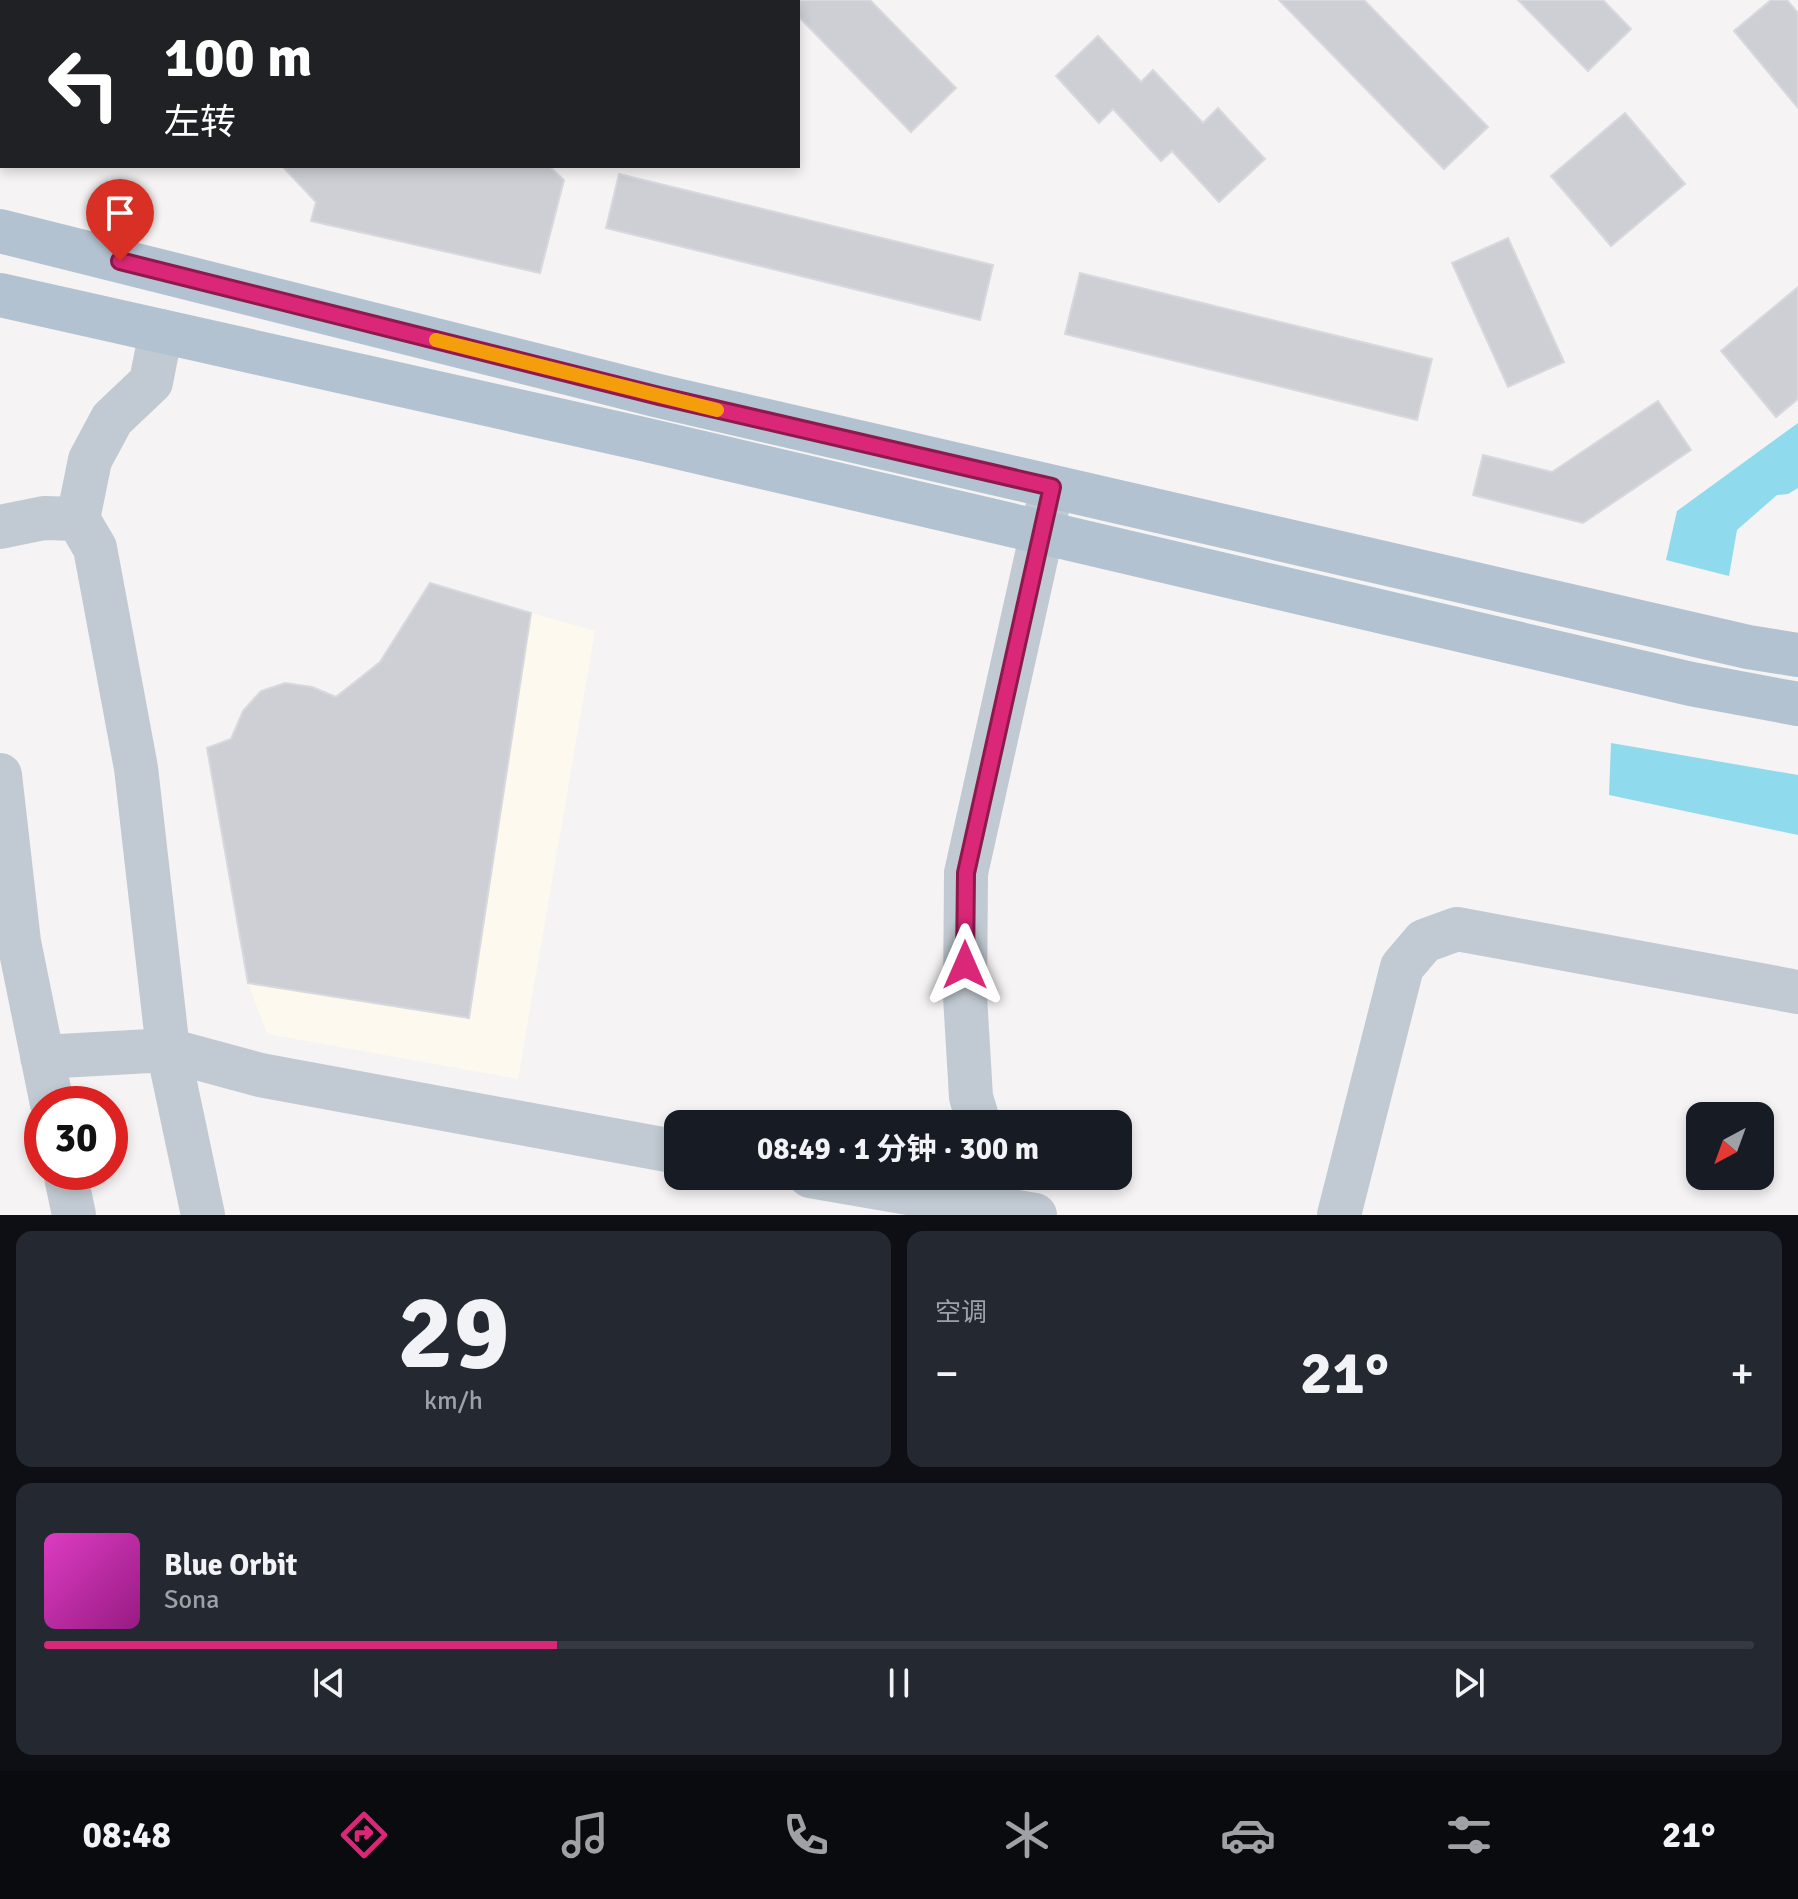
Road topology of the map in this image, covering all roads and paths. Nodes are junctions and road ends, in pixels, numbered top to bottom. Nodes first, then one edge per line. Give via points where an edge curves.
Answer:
1 (0, 231) edge
2 (0, 295) edge
3 (161, 331) junction
4 (1052, 487) junction
5 (78, 519) junction
6 (0, 527) edge
7 (1043, 533) junction
8 (1798, 655) edge
9 (1798, 704) edge
10 (0, 775) edge
11 (1798, 992) edge
12 (168, 1050) junction
13 (42, 1057) junction
14 (48, 1086) edge
15 (975, 1110) edge
16 (664, 1149) edge
17 (69, 1190) edge
18 (910, 1190) edge
19 (1010, 1204) edge
20 (74, 1215) edge
21 (203, 1215) edge
22 (1339, 1215) edge

1 - 4 main road via 659,396
2 - 3 main road
3 - 5 street via 151,382 112,419 90,460
3 - 7 main road
4 - 7 street
4 - 8 main road
5 - 6 street via 44,518
5 - 12 street via 95,548 136,768
7 - 9 main road via 1691,684
7 - 15 street via 966,873 965,996
10 - 13 street via 19,942
11 - 22 street via 1457,929 1424,941 1402,967
12 - 13 street
12 - 16 street via 260,1075
12 - 21 street
13 - 14 street
17 - 20 street
18 - 19 street

